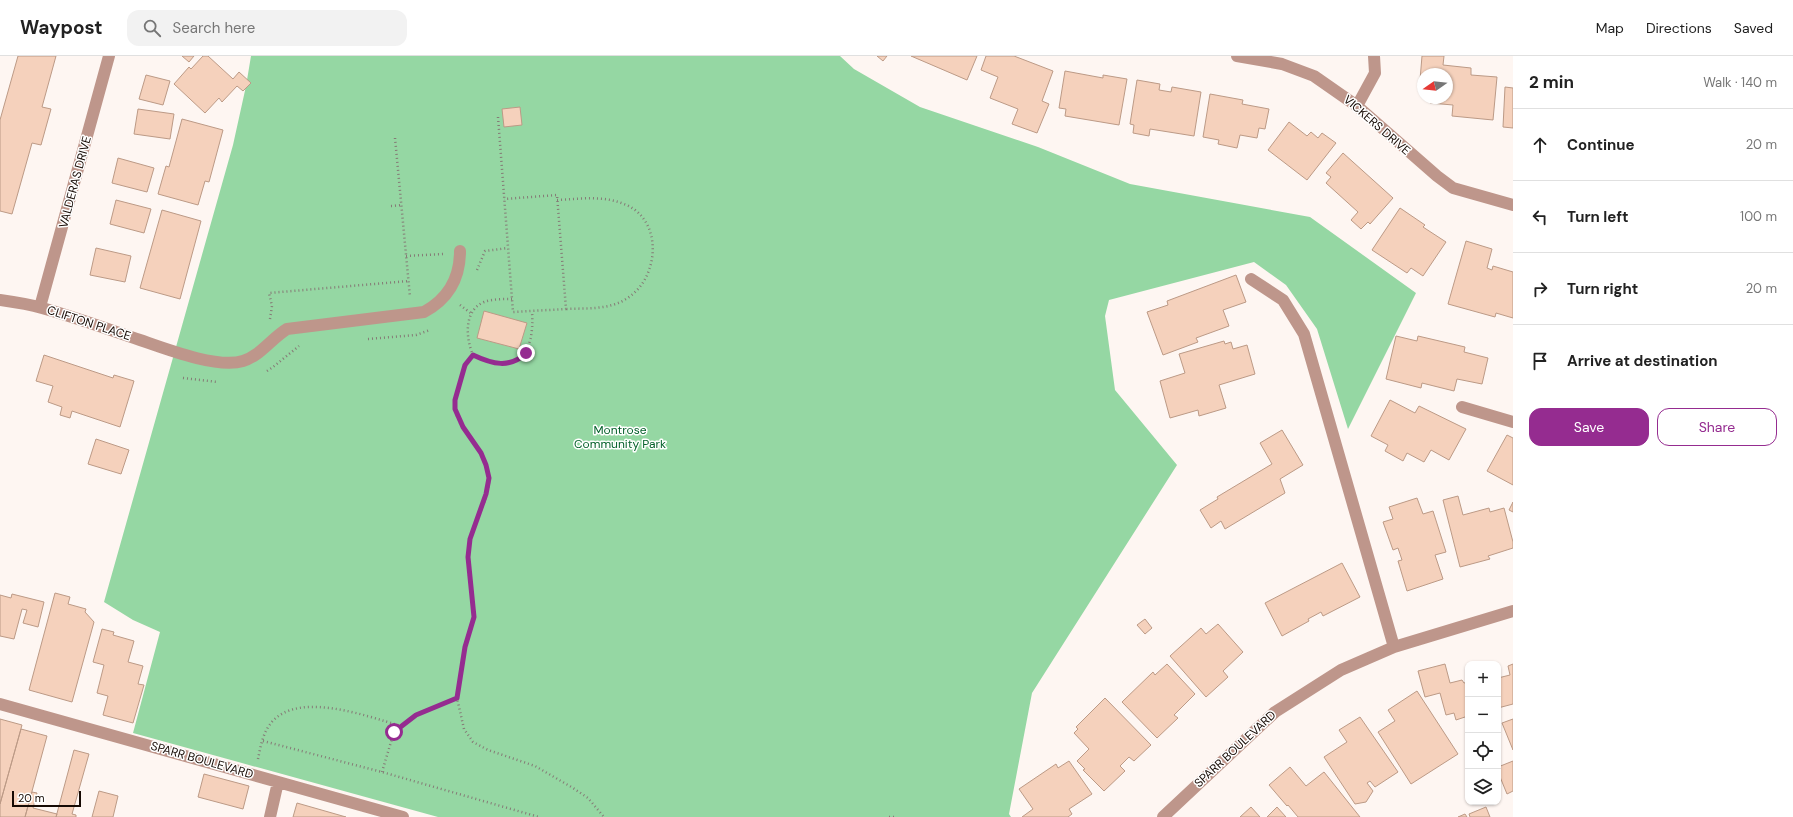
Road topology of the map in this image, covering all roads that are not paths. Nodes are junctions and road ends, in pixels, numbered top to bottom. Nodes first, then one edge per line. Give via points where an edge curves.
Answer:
1 (109, 56) edge
2 (1236, 56) edge
3 (1374, 56) edge
4 (1357, 106) junction
5 (1513, 205) edge
6 (460, 252) road end
7 (1252, 279) dead end
8 (0, 300) edge
9 (40, 307) junction
10 (1462, 407) dead end
11 (1513, 422) edge
12 (1513, 611) edge
13 (1394, 647) junction
14 (0, 704) edge
15 (278, 782) junction
16 (270, 817) edge
17 (403, 817) edge
18 (1163, 817) edge

1 - 9 street, VALDERAS DRIVE
2 - 4 street, VICKERS DRIVE via 1282,64 1314,76
3 - 4 street via 1375,73
4 - 5 street, VICKERS DRIVE via 1453,188
6 - 9 street, CLIFTON PLACE via 460,268 452,288 432,308 424,312 287,329 254,356 234,363 176,352
7 - 13 street via 1283,300 1304,334
8 - 9 street, CLIFTON PLACE
10 - 11 street
12 - 13 street, SPARR BOULEVARD
13 - 18 street, SPARR BOULEVARD via 1341,670 1274,712
14 - 15 street, SPARR BOULEVARD
15 - 16 street
15 - 17 street, SPARR BOULEVARD

